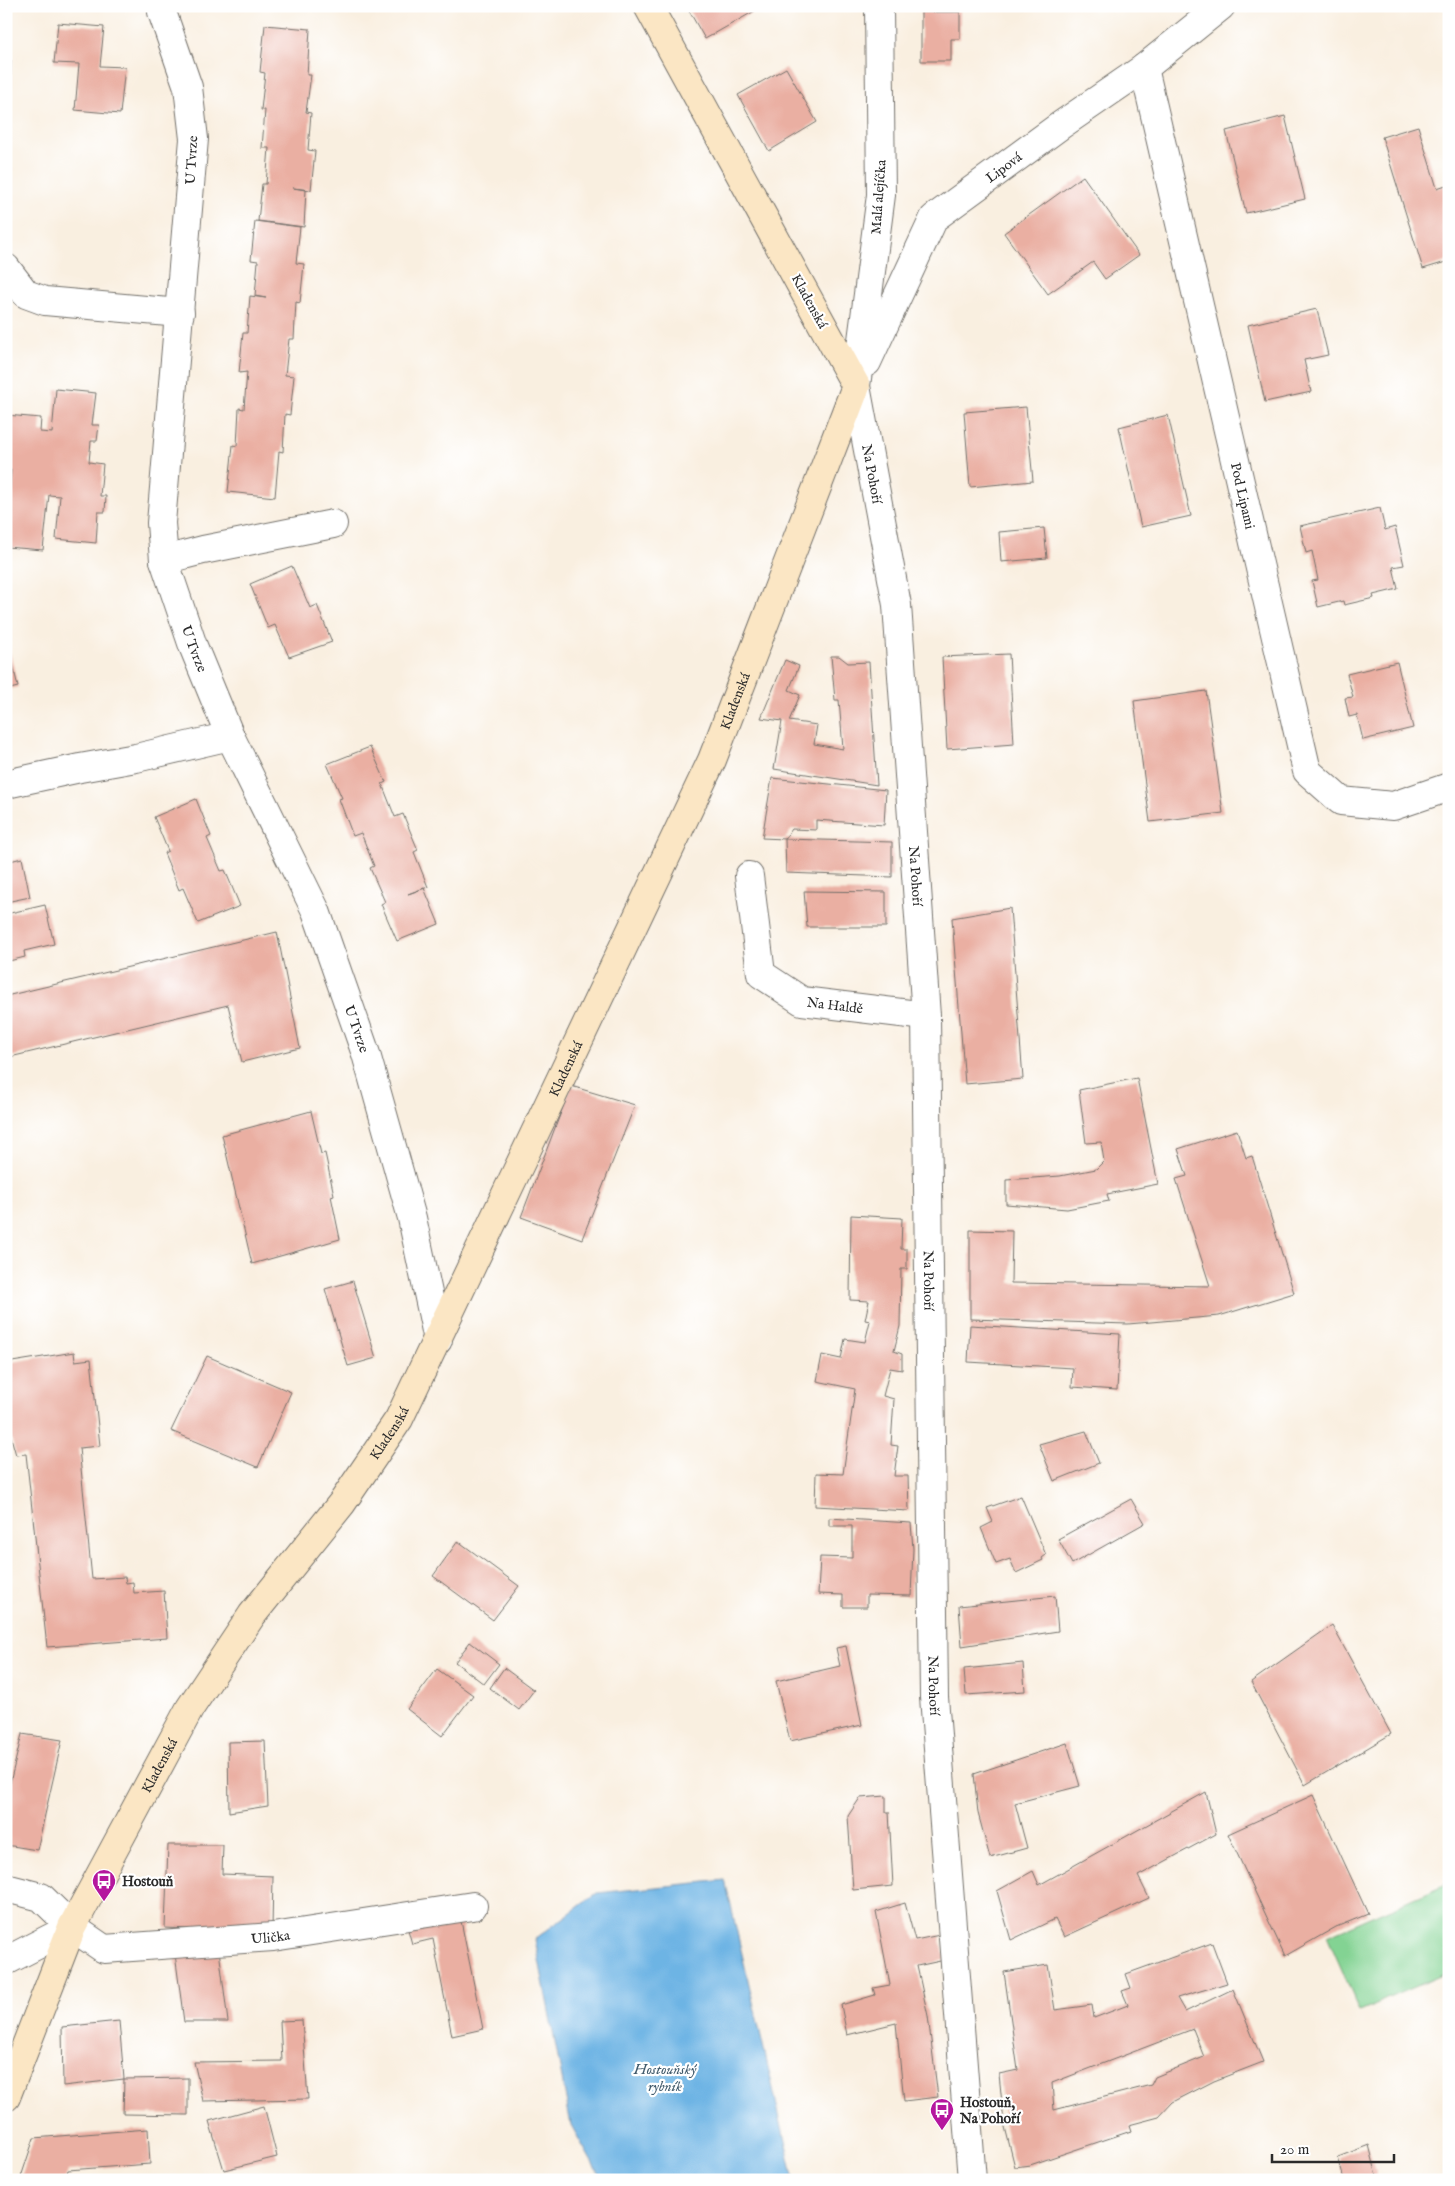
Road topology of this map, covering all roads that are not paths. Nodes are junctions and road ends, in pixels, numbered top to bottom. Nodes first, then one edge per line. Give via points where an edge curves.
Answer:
1 (648, 6) edge
2 (880, 6) edge
3 (1221, 6) edge
4 (162, 12) dead end
5 (1144, 68) junction
6 (6, 268) edge
7 (180, 313) junction
8 (856, 386) junction
9 (333, 524) dead end
10 (164, 560) junction
11 (230, 736) junction
12 (6, 784) edge
13 (1449, 787) edge
14 (748, 876) dead end
15 (926, 1016) junction
16 (438, 1340) junction
17 (6, 1888) edge
18 (473, 1906) dead end
19 (72, 1927) junction
20 (6, 1961) edge
21 (6, 2097) edge
22 (972, 2180) edge

1 - 8 street, Kladenská
2 - 8 street, Malá alejíčka via 881,195
3 - 5 street, Lipová
4 - 7 street, U Tvrze via 188,87 194,139
5 - 8 street, Lipová via 934,218
5 - 13 street, Pod Lipami via 1307,771 1341,801 1393,806
6 - 7 street via 26,294 45,301
7 - 10 street, U Tvrze via 161,523
8 - 15 street, Na Pohoří via 897,605
8 - 16 street, Kladenská via 712,760
9 - 10 street
10 - 11 street, U Tvrze via 193,646
11 - 12 street
11 - 16 street, U Tvrze via 316,912 366,1054 412,1218
14 - 15 street, Na Haldě via 761,974 802,1001
15 - 22 street, Na Pohoří via 934,1697
16 - 19 street, Kladenská via 399,1420 342,1503 252,1615 190,1708
17 - 19 street, Ulička via 41,1897
18 - 19 street, Ulička via 272,1937 104,1949
19 - 20 street
19 - 21 street, Kladenská

